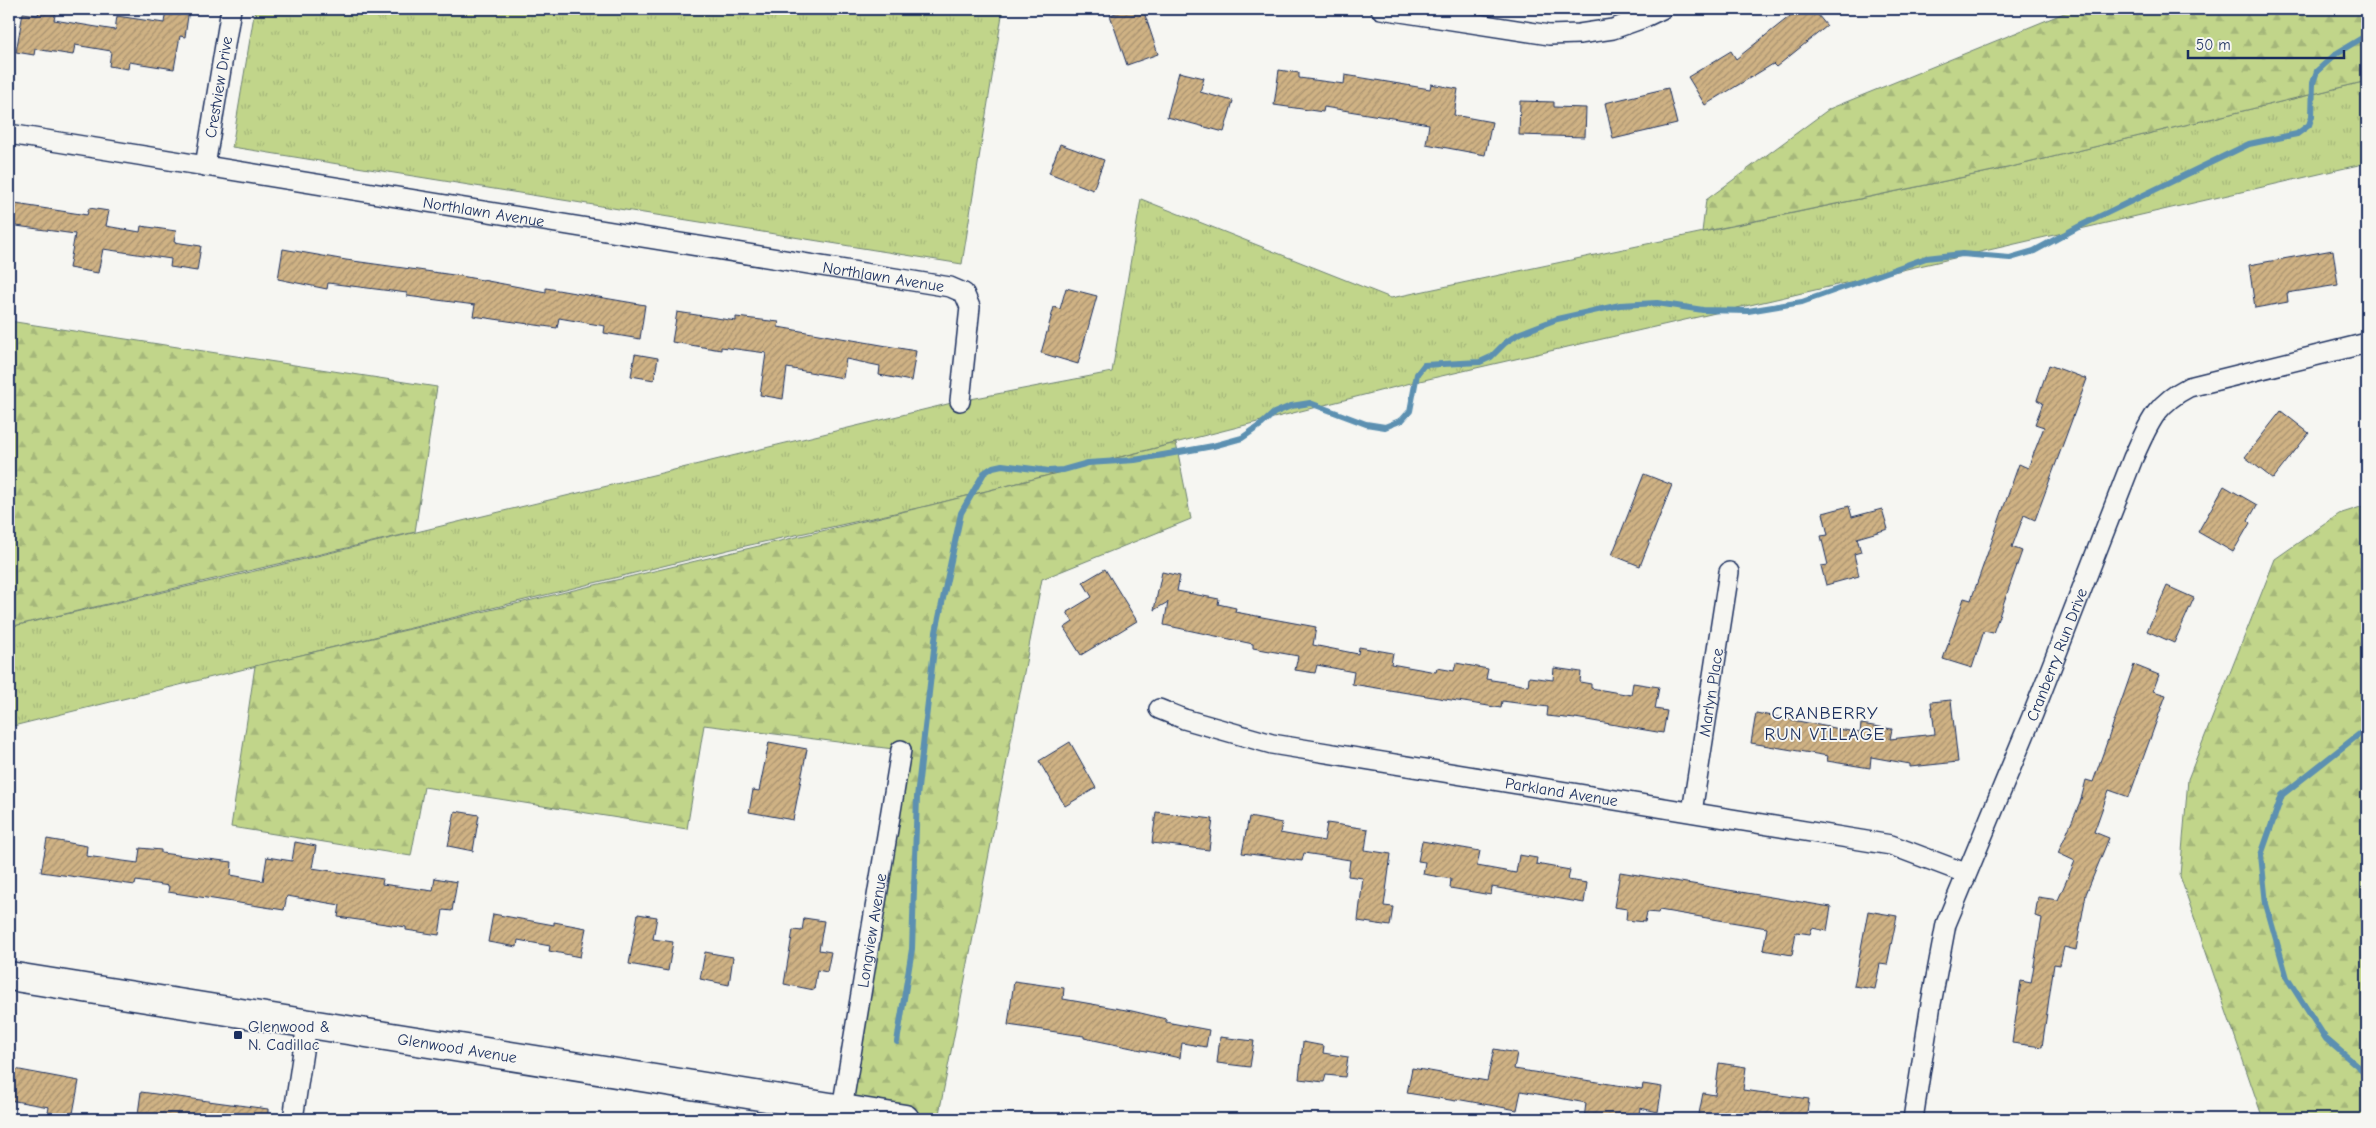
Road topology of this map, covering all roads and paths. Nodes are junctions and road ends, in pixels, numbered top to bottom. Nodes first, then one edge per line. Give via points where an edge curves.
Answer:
1 (231, 9) edge
2 (1381, 9) edge
3 (1662, 9) edge
4 (9, 134) edge
5 (205, 166) junction
6 (2367, 343) edge
7 (960, 402) dead end
8 (1729, 572) dead end
9 (1159, 709) dead end
10 (901, 750) dead end
11 (1692, 812) junction
12 (1966, 873) junction
13 (9, 976) edge
14 (307, 1024) junction
15 (842, 1109) junction
16 (293, 1119) edge
17 (906, 1119) edge
18 (1913, 1119) edge

1 - 5 street, Crestview Drive
2 - 3 street via 1549,35 1612,29
4 - 5 street, Northlawn Avenue
5 - 7 street, Northlawn Avenue via 914,280 958,290 964,293 970,307
6 - 12 street, Cranberry Run Drive via 2189,387 2170,396 2161,405 2133,458 2033,714
8 - 11 street, Marlyn Place
9 - 11 street, Parkland Avenue via 1272,744
10 - 15 street, Longview Avenue
11 - 12 street, Parkland Avenue via 1891,845
12 - 18 street, Cranberry Run Drive via 1946,924
13 - 14 street, Glenwood Avenue
14 - 15 street, Glenwood Avenue
14 - 16 street
15 - 17 street, Glenwood Avenue

